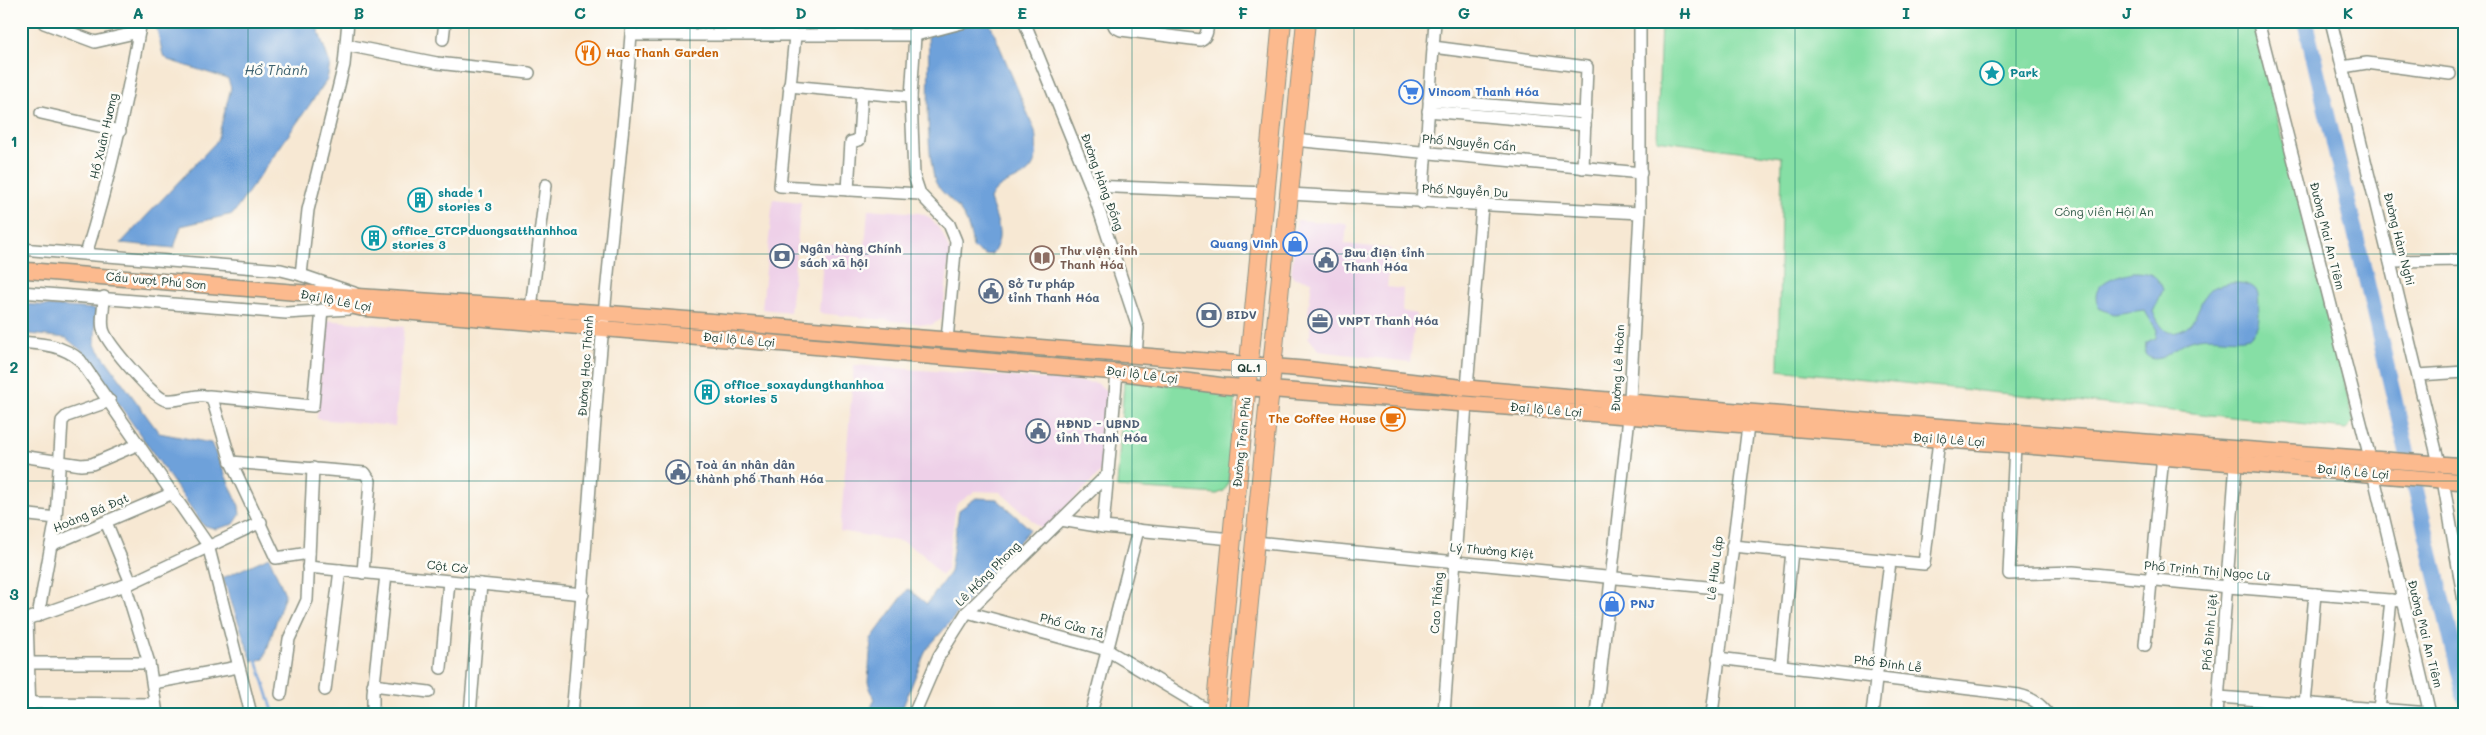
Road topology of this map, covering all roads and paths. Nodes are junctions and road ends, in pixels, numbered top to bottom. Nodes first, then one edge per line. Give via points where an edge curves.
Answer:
1 (348, 21) edge
2 (445, 21) edge
3 (632, 21) edge
4 (916, 21) edge
5 (969, 21) edge
6 (1024, 21) edge
7 (1112, 21) edge
8 (1208, 21) edge
9 (1282, 21) edge
10 (1306, 21) edge
11 (1435, 21) edge
12 (1638, 21) edge
13 (2258, 21) edge
14 (2331, 21) edge
15 (44, 23) dead end
16 (140, 27) edge
17 (631, 34) junction
18 (916, 35) junction
19 (795, 36) junction
20 (443, 39) dead end
21 (346, 45) junction
22 (1433, 47) junction
23 (2343, 67) junction
24 (528, 73) dead end
25 (2450, 74) dead end
26 (1277, 82) junction
27 (790, 86) junction
28 (1300, 86) junction
29 (862, 92) junction
30 (911, 97) junction
31 (1429, 105) junction
32 (40, 113) dead end
33 (1585, 119) junction
34 (120, 131) junction
35 (1294, 140) junction
36 (1425, 153) junction
37 (1583, 168) junction
38 (1640, 173) junction
39 (546, 185) dead end
40 (1091, 186) junction
41 (848, 190) junction
42 (1266, 193) junction
43 (920, 194) junction
44 (1289, 194) junction
45 (1422, 203) junction
46 (1482, 206) junction
47 (1640, 213) junction
48 (21, 249) edge
49 (86, 254) junction
50 (2465, 260) edge
51 (2390, 261) junction
52 (21, 270) edge
53 (301, 275) junction
54 (21, 292) edge
55 (287, 292) joint
56 (104, 297) junction
57 (362, 302) junction
58 (531, 308) junction
59 (322, 310) junction
60 (603, 321) junction
61 (873, 334) junction
62 (947, 340) junction
63 (21, 342) edge
64 (872, 351) junction
65 (1136, 356) junction
66 (1250, 365) junction
67 (1272, 367) junction
68 (1117, 372) junction
69 (2465, 372) edge
70 (2418, 376) junction
71 (1247, 388) junction
72 (1467, 388) junction
73 (1270, 389) junction
74 (210, 396) junction
75 (110, 401) junction
76 (1466, 404) junction
77 (1629, 409) junction
78 (1748, 426) junction
79 (1940, 432) junction
80 (139, 444) junction
81 (2015, 445) junction
82 (21, 456) edge
83 (2163, 456) junction
84 (2374, 458) junction
85 (60, 461) junction
86 (231, 462) junction
87 (2236, 462) junction
88 (2434, 463) junction
89 (2465, 466) edge
90 (313, 468) junction
91 (1109, 473) junction
92 (2376, 474) junction
93 (2437, 479) junction
94 (2465, 482) edge
95 (173, 494) junction
96 (21, 514) edge
97 (56, 518) junction
98 (1061, 520) junction
99 (106, 522) junction
100 (256, 524) junction
101 (1103, 527) junction
102 (1138, 530) junction
103 (1232, 539) junction
104 (1255, 542) junction
105 (213, 543) junction
106 (50, 545) junction
107 (1732, 546) junction
108 (1792, 551) junction
109 (309, 553) junction
110 (1454, 561) junction
111 (1890, 561) junction
112 (308, 567) junction
113 (340, 570) junction
114 (363, 572) junction
115 (386, 575) junction
116 (1610, 576) junction
117 (2152, 580) junction
118 (449, 581) junction
119 (128, 584) junction
120 (481, 584) junction
121 (2228, 587) junction
122 (1727, 589) junction
123 (584, 594) junction
124 (2315, 594) junction
125 (2396, 600) junction
126 (2465, 607) edge
127 (967, 612) junction
128 (29, 618) edge
129 (2145, 645) dead end
130 (1107, 650) junction
131 (1718, 658) junction
132 (28, 663) junction
133 (149, 663) junction
134 (1781, 664) junction
135 (238, 667) junction
136 (441, 668) dead end
137 (1876, 677) junction
138 (152, 683) junction
139 (374, 685) junction
140 (325, 690) dead end
141 (429, 692) dead end
142 (281, 694) dead end
143 (2218, 696) junction
144 (2305, 704) junction
145 (30, 708) edge
146 (95, 709) edge
147 (156, 709) edge
148 (2379, 710) junction
149 (2430, 713) edge
150 (251, 714) edge
151 (372, 714) edge
152 (470, 714) edge
153 (572, 714) edge
154 (914, 714) edge
155 (1091, 714) edge
156 (1214, 714) edge
157 (1238, 714) edge
158 (1444, 714) edge
159 (1596, 714) edge
160 (1712, 714) edge
161 (1872, 714) edge
162 (2048, 714) edge
163 (2217, 714) edge

1 - 21 street
2 - 20 street
3 - 17 street, Đường Hạc Thành
4 - 18 street
5 - 18 street
6 - 40 street, Đường Hàng Đồng
7 - 8 street via 1121,30 1200,40 1207,33
9 - 26 highway, Đường Trần Phú / QL.1
10 - 28 highway, Đường Trần Phú / QL.1
11 - 22 street
12 - 38 street, Đường Lê Hoàn
13 - 84 street, Đường Mai An Tiêm
14 - 23 street, Đường Hàm Nghi
15 - 16 street via 95,42
16 - 34 street, Hồ Xuân Hương
17 - 19 street
17 - 60 street, Đường Hạc Thành
18 - 19 street
18 - 30 street
19 - 27 street
21 - 24 street via 437,63
21 - 53 street via 344,66 308,210
22 - 31 street
22 - 33 street via 1587,67
23 - 25 street via 2367,63
23 - 51 street, Đường Hàm Nghi
26 - 28 highway
26 - 42 highway, Đường Trần Phú / QL.1
27 - 29 street
27 - 41 street via 780,186
28 - 35 highway, Đường Trần Phú / QL.1
29 - 30 street
29 - 41 street via 858,140 851,142
30 - 43 street via 914,176
31 - 33 street
31 - 36 street
32 - 34 street
33 - 37 street
34 - 49 street, Hồ Xuân Hương via 105,196
35 - 36 street, Phố Nguyễn Cẩn
35 - 44 highway, Đường Trần Phú / QL.1
36 - 37 street, Phố Nguyễn Cẩn
36 - 45 street
37 - 38 street, Phố Nguyễn Cẩn
38 - 47 street, Đường Lê Hoàn
39 - 58 street
40 - 42 street
40 - 65 street, Đường Hàng Đồng via 1138,328
41 - 43 street
42 - 66 highway, Đường Trần Phú / QL.1
43 - 62 street via 949,224 956,241
44 - 45 street, Phố Nguyễn Du
44 - 67 highway, Đường Trần Phú / QL.1
45 - 46 street, Phố Nguyễn Du
46 - 47 street, Phố Nguyễn Du
46 - 72 street
47 - 77 street, Đường Lê Hoàn
48 - 49 street
49 - 53 street via 280,270
50 - 51 street
51 - 70 street, Đường Hàm Nghi
52 - 55 main road, Cầu vượt Phú Sơn
53 - 57 street
54 - 56 street
55 - 57 main road, Đại lộ Lê Lợi
56 - 59 street via 286,313
56 - 74 street via 102,327 105,334 159,398
57 - 58 main road, Đại lộ Lê Lợi
57 - 59 street
57 - 60 main road, Đại lộ Lê Lợi
58 - 60 main road, Đại lộ Lê Lợi
59 - 74 street via 313,406
60 - 61 main road, Đại lộ Lê Lợi
60 - 64 main road, Đại lộ Lê Lợi
60 - 123 street, Đường Hạc Thành
61 - 62 main road, Đại lộ Lê Lợi
61 - 64 main road
62 - 65 main road, Đại lộ Lê Lợi
63 - 75 street via 53,345 68,351 80,360
64 - 68 main road, Đại lộ Lê Lợi
65 - 66 main road, Đại lộ Lê Lợi
66 - 67 main road, Đại lộ Lê Lợi
66 - 71 highway, Đường Trần Phú / QL.1
67 - 72 main road, Đại lộ Lê Lợi
67 - 73 highway, Đường Trần Phú / QL.1
68 - 71 main road, Đại lộ Lê Lợi
68 - 91 street
69 - 70 street
70 - 88 street, Đường Hàm Nghi
71 - 73 main road, Đại lộ Lê Lợi
71 - 103 highway, Đường Trần Phú / QL.1
72 - 77 main road, Đại lộ Lê Lợi
73 - 76 main road, Đại lộ Lê Lợi
73 - 104 highway, Đường Trần Phú / QL.1
74 - 86 street via 215,402
75 - 80 street
75 - 85 street via 67,416 62,421
76 - 77 main road, Đại lộ Lê Lợi
76 - 110 street, Cao Thắng
77 - 78 main road, Đại lộ Lê Lợi
77 - 79 main road, Đại lộ Lê Lợi
77 - 116 street, Đường Lê Hoàn
78 - 79 main road, Đại lộ Lê Lợi
78 - 107 street, Lê Hữu Lập
79 - 81 main road, Đại lộ Lê Lợi
79 - 84 main road, Đại lộ Lê Lợi
79 - 111 street via 1924,564
80 - 85 street via 92,464
80 - 95 street
81 - 83 main road, Đại lộ Lê Lợi
81 - 117 street, Phố Trịnh Thị Ngọc Lữ via 2009,574 2073,572
82 - 85 street
83 - 87 main road, Đại lộ Lê Lợi
83 - 117 street
84 - 88 main road, Đại lộ Lê Lợi
85 - 97 street
86 - 90 street
86 - 100 street
87 - 92 main road, Đại lộ Lê Lợi
87 - 121 street, Phố Đinh Liệt
88 - 89 main road, Đại lộ Lê Lợi
90 - 109 street
90 - 114 street via 359,471 368,476
91 - 98 street, Lê Hồng Phong
91 - 101 street
92 - 93 main road, Đại lộ Lê Lợi
92 - 125 street, Đường Mai An Tiêm
93 - 94 main road, Đại lộ Lê Lợi
93 - 126 street
95 - 99 street, Hoàng Bá Đạt
95 - 105 street
96 - 97 street, Hoàng Bá Đạt
97 - 106 street, Hoàng Bá Đạt
98 - 101 street
98 - 127 street, Lê Hồng Phong
99 - 106 street, Hoàng Bá Đạt
99 - 119 street
100 - 105 street
100 - 109 street via 276,558
101 - 102 street
102 - 103 street
102 - 130 street
103 - 156 highway, Đường Trần Phú / QL.1
104 - 110 street, Lý Thường Kiệt
104 - 157 highway, Đường Trần Phú / QL.1
105 - 119 street
105 - 135 street
106 - 128 street
107 - 108 street
107 - 122 street, Lê Hữu Lập
108 - 111 street
108 - 134 street
109 - 112 street
110 - 116 street, Lý Thường Kiệt
110 - 158 street, Cao Thắng
111 - 137 street
112 - 113 street, Cột Cờ
112 - 142 street via 307,600 289,639
113 - 114 street, Cột Cờ
113 - 140 street
114 - 115 street, Cột Cờ
115 - 118 street, Cột Cờ
115 - 139 street
116 - 122 street, Lý Thường Kiệt
116 - 159 street, Đường Lê Hoàn
117 - 121 street, Phố Trịnh Thị Ngọc Lữ
117 - 129 street
118 - 120 street, Cột Cờ
118 - 136 street
119 - 128 street
119 - 133 street
120 - 123 street, Cột Cờ
120 - 152 street
121 - 124 street, Phố Trịnh Thị Ngọc Lữ
121 - 143 street, Phố Đinh Liệt
122 - 131 street, Lê Hữu Lập
123 - 153 street, Đường Hạc Thành
124 - 125 street, Phố Trịnh Thị Ngọc Lữ
124 - 144 street
125 - 148 street
125 - 149 street, Đường Mai An Tiêm
127 - 130 street, Phố Cửa Tả
127 - 154 street, Lê Hồng Phong via 939,656
128 - 132 street
130 - 155 street
130 - 156 street, Phố Cửa Tả
131 - 134 street, Phố Đinh Lễ
131 - 160 street, Lê Hữu Lập
132 - 133 street
132 - 145 street
133 - 138 street
134 - 137 street, Phố Đinh Lễ
135 - 138 street
135 - 150 street
137 - 161 street
137 - 162 street, Phố Đinh Lễ via 2029,697
138 - 147 street
139 - 141 street
139 - 151 street
143 - 144 street
143 - 163 street, Phố Đinh Liệt
144 - 148 street
145 - 146 street
146 - 147 street
148 - 149 street

